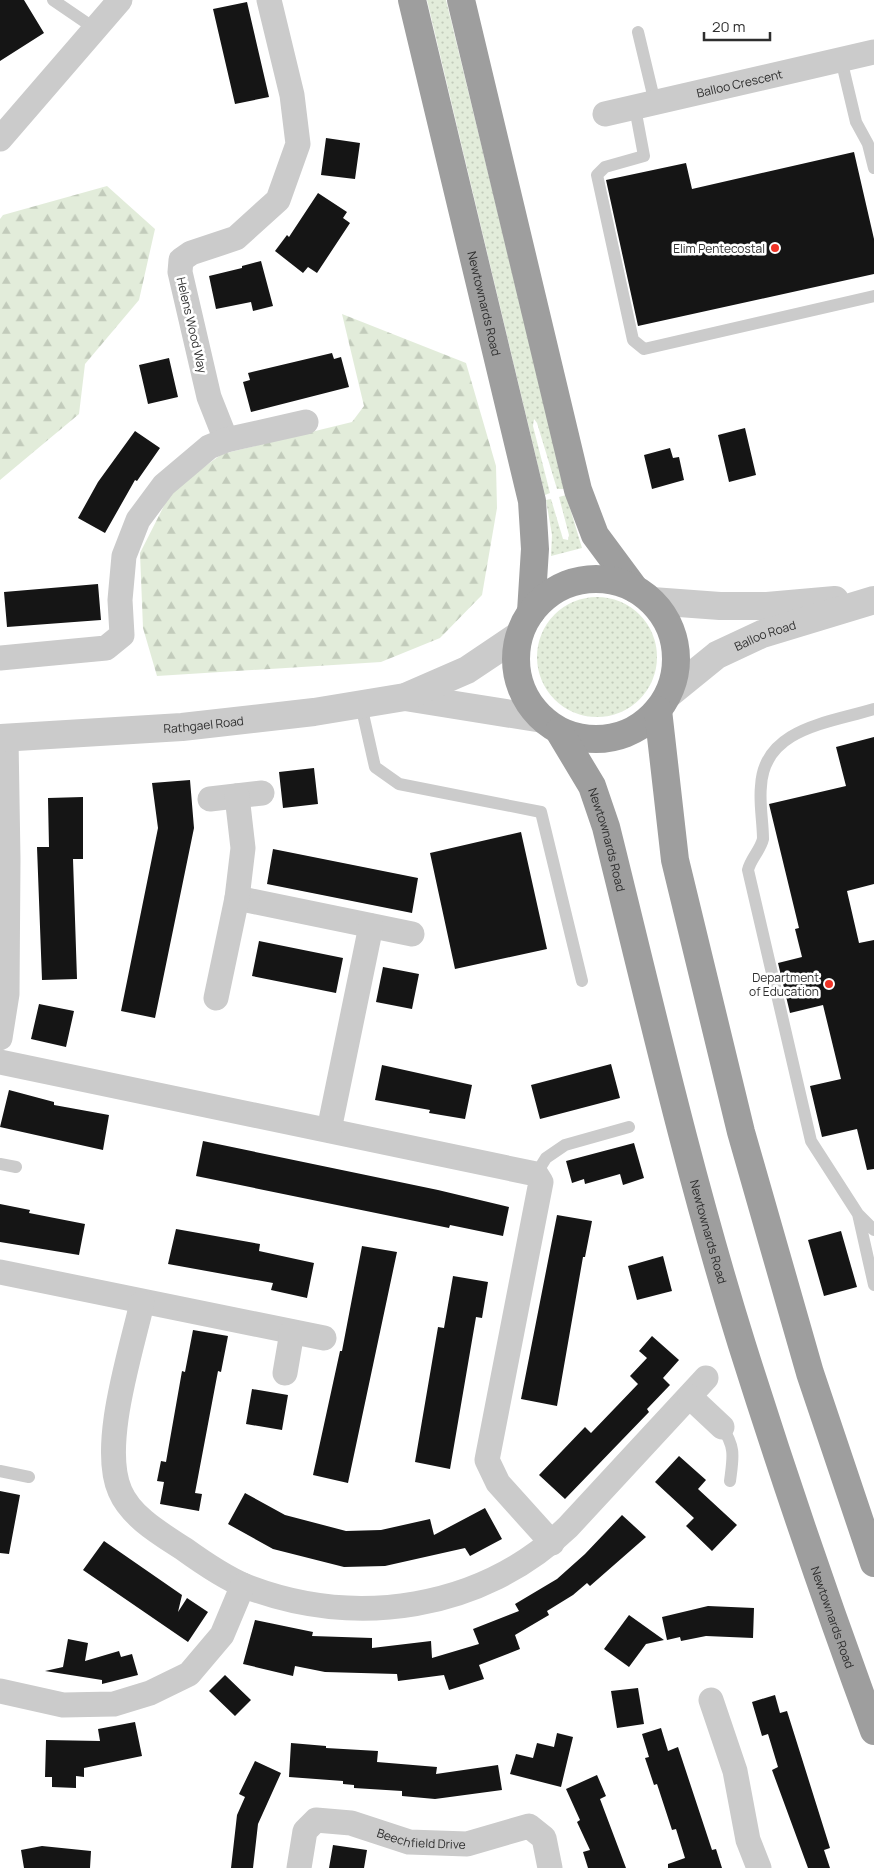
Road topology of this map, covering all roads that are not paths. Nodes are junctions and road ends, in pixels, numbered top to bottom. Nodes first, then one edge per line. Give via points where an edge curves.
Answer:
1 (53, 0) edge
2 (120, 0) edge
3 (269, 0) edge
4 (412, 0) edge
5 (461, 0) edge
6 (94, 28) junction
7 (638, 32) dead end
8 (874, 52) edge
9 (841, 59) junction
10 (645, 105) junction
11 (605, 114) dead end
12 (0, 139) edge
13 (874, 168) edge
14 (874, 296) edge
15 (306, 422) dead end
16 (226, 440) junction
17 (643, 595) junction
18 (874, 598) edge
19 (525, 623) junction
20 (0, 658) edge
21 (405, 697) junction
22 (663, 702) junction
23 (361, 706) junction
24 (874, 709) edge
25 (551, 725) junction
26 (3, 738) edge
27 (262, 793) dead end
28 (237, 796) junction
29 (210, 798) dead end
30 (238, 898) junction
31 (372, 926) junction
32 (412, 934) dead end
33 (582, 981) dead end
34 (216, 998) dead end
35 (0, 1038) edge
36 (0, 1062) edge
37 (629, 1127) dead end
38 (329, 1130) junction
39 (0, 1164) edge
40 (16, 1167) dead end
41 (536, 1174) junction
42 (858, 1214) junction
43 (874, 1230) edge
44 (0, 1272) edge
45 (874, 1284) edge
46 (142, 1303) junction
47 (292, 1332) junction
48 (324, 1338) dead end
49 (285, 1373) dead end
50 (706, 1378) dead end
51 (690, 1397) junction
52 (722, 1427) joint
53 (0, 1471) edge
54 (29, 1477) dead end
55 (730, 1481) dead end
56 (552, 1543) junction
57 (874, 1563) edge
58 (243, 1585) junction
59 (0, 1691) edge
60 (711, 1700) dead end
61 (874, 1731) edge
62 (299, 1868) edge
63 (550, 1868) edge
64 (759, 1868) edge

1 - 6 lane
2 - 6 street
3 - 16 street, Helens Wood Way via 292,95 298,144 278,200 236,238 191,252 181,260 180,272 209,397
4 - 19 highway, Newtownards Road via 532,502 535,549
5 - 17 highway via 578,490 595,535
6 - 12 street
7 - 10 lane
8 - 9 street, Balloo Crescent
9 - 10 street, Balloo Crescent
9 - 13 lane via 856,122 868,144
10 - 11 street, Balloo Crescent
10 - 14 lane via 644,156 605,166 596,175 633,340 644,349
15 - 16 street
16 - 20 street via 209,447 164,485 138,520 124,556 120,600 122,636 106,648
17 - 18 street, Balloo Road via 720,606
17 - 19 highway via 606,580 590,579 568,584 547,595
17 - 22 highway via 665,617 673,636 675,676
18 - 22 street, Balloo Road via 762,634 717,655
19 - 21 street, Rathgael Road via 467,670
19 - 25 highway via 516,660 520,686 529,704
21 - 23 street, Rathgael Road
21 - 25 street, Rathgael Road
22 - 25 highway via 638,728 613,738 585,739
22 - 57 highway via 675,860 732,1096 810,1373
23 - 26 street, Rathgael Road via 182,727
23 - 33 lane via 375,767 399,784 541,812
24 - 42 lane via 792,734 770,755 760,786 763,839 748,870 811,1141
25 - 61 highway, Newtownards Road via 592,786 606,827 686,1147 742,1344
26 - 35 street via 8,859 7,994
27 - 28 street
28 - 29 street
28 - 30 street via 243,848
30 - 31 street
30 - 34 street
31 - 32 street
31 - 38 street
36 - 38 street
37 - 41 lane via 565,1145 546,1158
38 - 41 street
39 - 40 lane
41 - 56 street via 541,1182 486,1460 498,1483
42 - 43 lane
42 - 45 lane
44 - 46 street
46 - 47 street
46 - 58 street via 112,1449 120,1491 131,1509 152,1527
47 - 48 street
47 - 49 street
50 - 51 street
51 - 52 street
51 - 56 street
52 - 55 lane via 734,1452
53 - 54 lane
56 - 58 street via 498,1578 440,1600 386,1609 330,1607 284,1599
58 - 59 street via 222,1635 189,1674 150,1693 114,1704 63,1705
60 - 64 street via 735,1771 748,1840
62 - 63 street, Beechfield Drive via 305,1831 316,1820 351,1823 409,1842 467,1844 529,1826 544,1838

